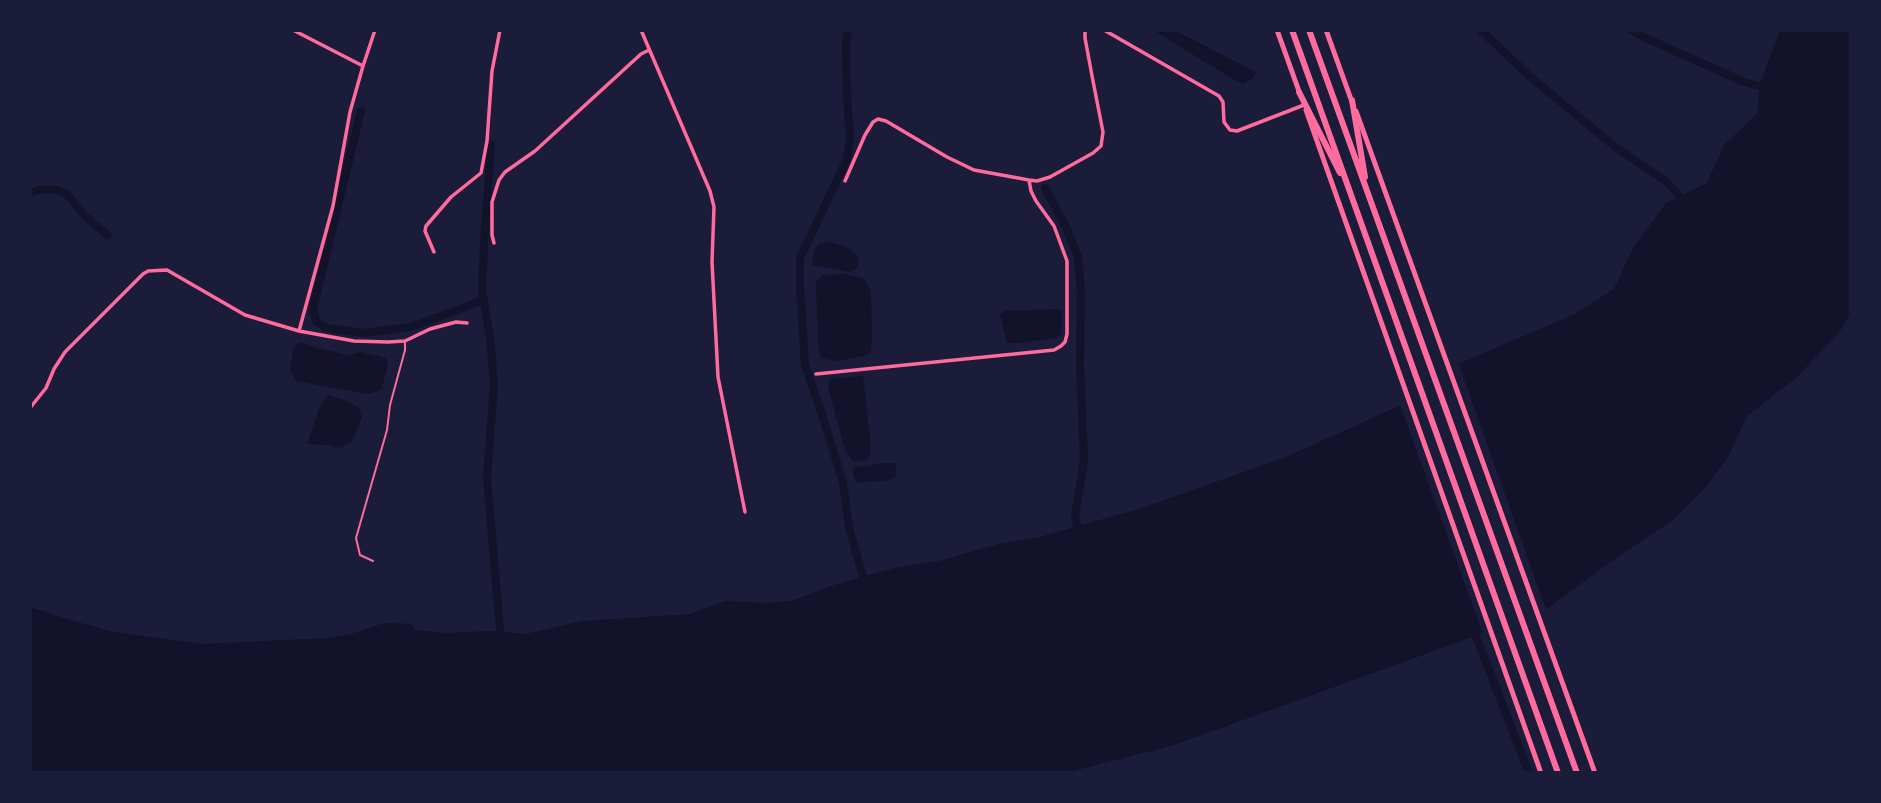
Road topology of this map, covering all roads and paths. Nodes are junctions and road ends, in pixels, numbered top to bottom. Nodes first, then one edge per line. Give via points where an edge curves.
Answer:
1 (293, 30) edge
2 (375, 30) edge
3 (500, 30) edge
4 (641, 30) edge
5 (1085, 30) edge
6 (1104, 30) edge
7 (1277, 30) edge
8 (1292, 30) edge
9 (1309, 30) edge
10 (1326, 30) edge
11 (649, 50) junction
12 (363, 66) junction
13 (1299, 92) junction
14 (1352, 100) junction
15 (1304, 105) junction
16 (1029, 180) junction
17 (845, 181) dead end
18 (1368, 195) junction
19 (1353, 200) junction
20 (494, 243) dead end
21 (434, 252) dead end
22 (467, 323) dead end
23 (299, 331) junction
24 (405, 341) junction
25 (816, 374) dead end
26 (30, 408) edge
27 (745, 512) dead end
28 (373, 561) dead end
29 (1557, 770) edge
30 (1541, 771) edge
31 (1577, 773) edge
32 (1595, 773) edge

1 - 12 street
2 - 12 street
3 - 21 street via 481,173 451,197 426,226
4 - 11 street
5 - 16 street via 1103,142 1056,174
6 - 15 street via 1219,96 1230,130
7 - 13 main road
8 - 19 highway
9 - 18 highway
10 - 14 main road
11 - 20 street via 505,172 492,202
11 - 27 street via 714,207 718,377
12 - 23 street via 333,206
13 - 15 main road
13 - 19 highway
14 - 18 highway
14 - 32 main road
15 - 30 main road
16 - 17 street via 974,170 878,119 865,135
16 - 25 street via 1068,261 1067,334 1062,346
18 - 31 highway
19 - 29 highway
22 - 24 street via 456,322
23 - 24 street via 354,341
23 - 26 street via 245,315 167,270 148,271 65,352
24 - 28 lane via 387,430 356,538 360,555

